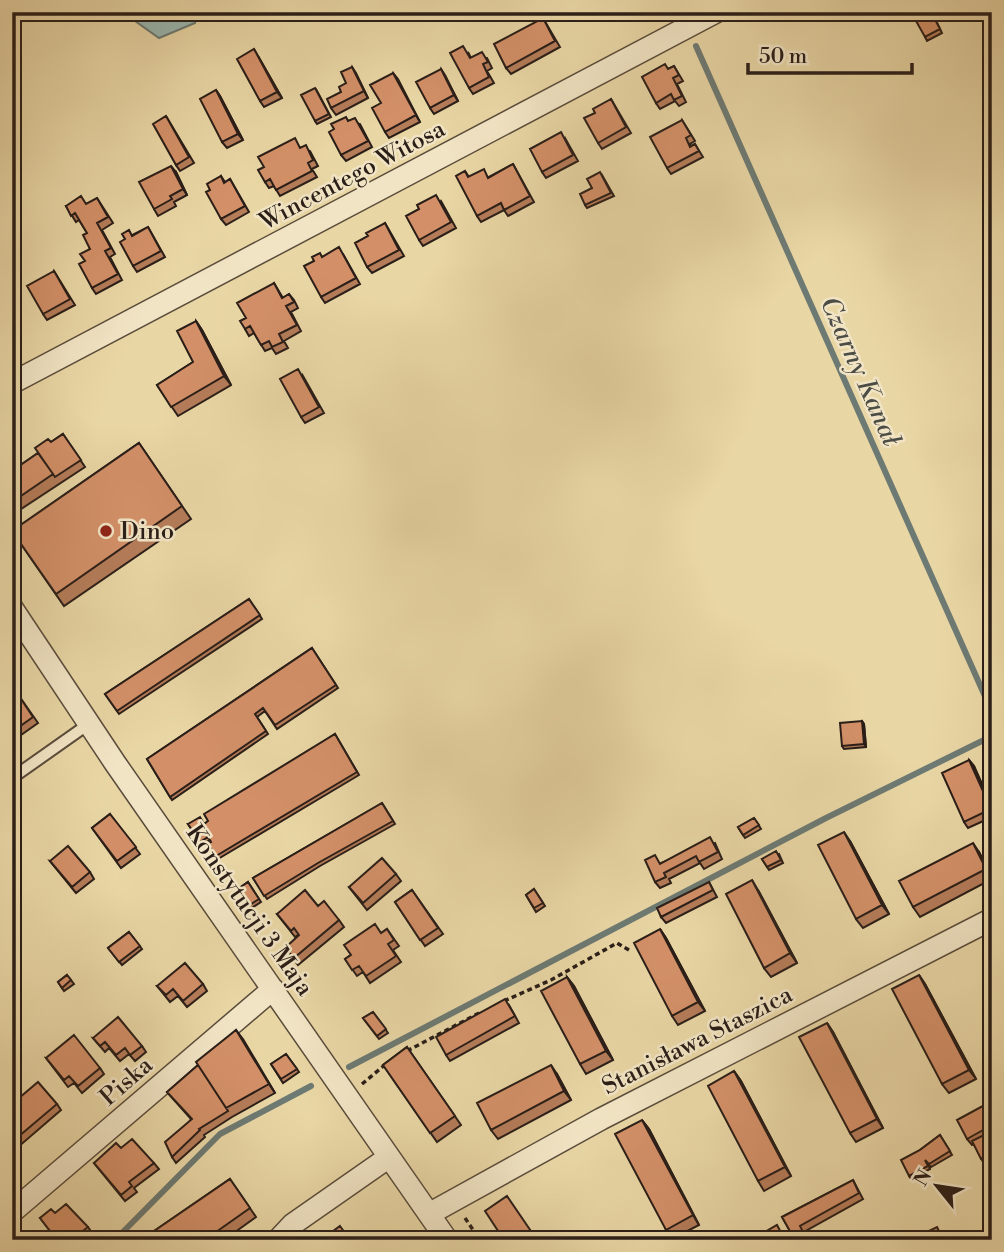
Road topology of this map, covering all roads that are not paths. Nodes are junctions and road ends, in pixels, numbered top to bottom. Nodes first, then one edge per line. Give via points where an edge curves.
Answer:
1 (716, 12) edge
2 (12, 383) edge
3 (12, 608) edge
4 (90, 723) junction
5 (12, 778) edge
6 (992, 919) edge
7 (273, 989) junction
8 (390, 1157) junction
9 (12, 1212) edge
10 (429, 1214) junction
11 (278, 1240) edge
12 (447, 1240) edge

1 - 2 street, Wincentego Witosa
3 - 4 street, Konstytucji 3 Maja
4 - 5 lane
4 - 7 street, Konstytucji 3 Maja
6 - 10 street, Stanisława Staszica via 601,1119
7 - 8 street, Konstytucji 3 Maja
7 - 9 street, Piska
8 - 10 street, Konstytucji 3 Maja
8 - 11 street via 293,1224
10 - 12 street, Konstytucji 3 Maja

